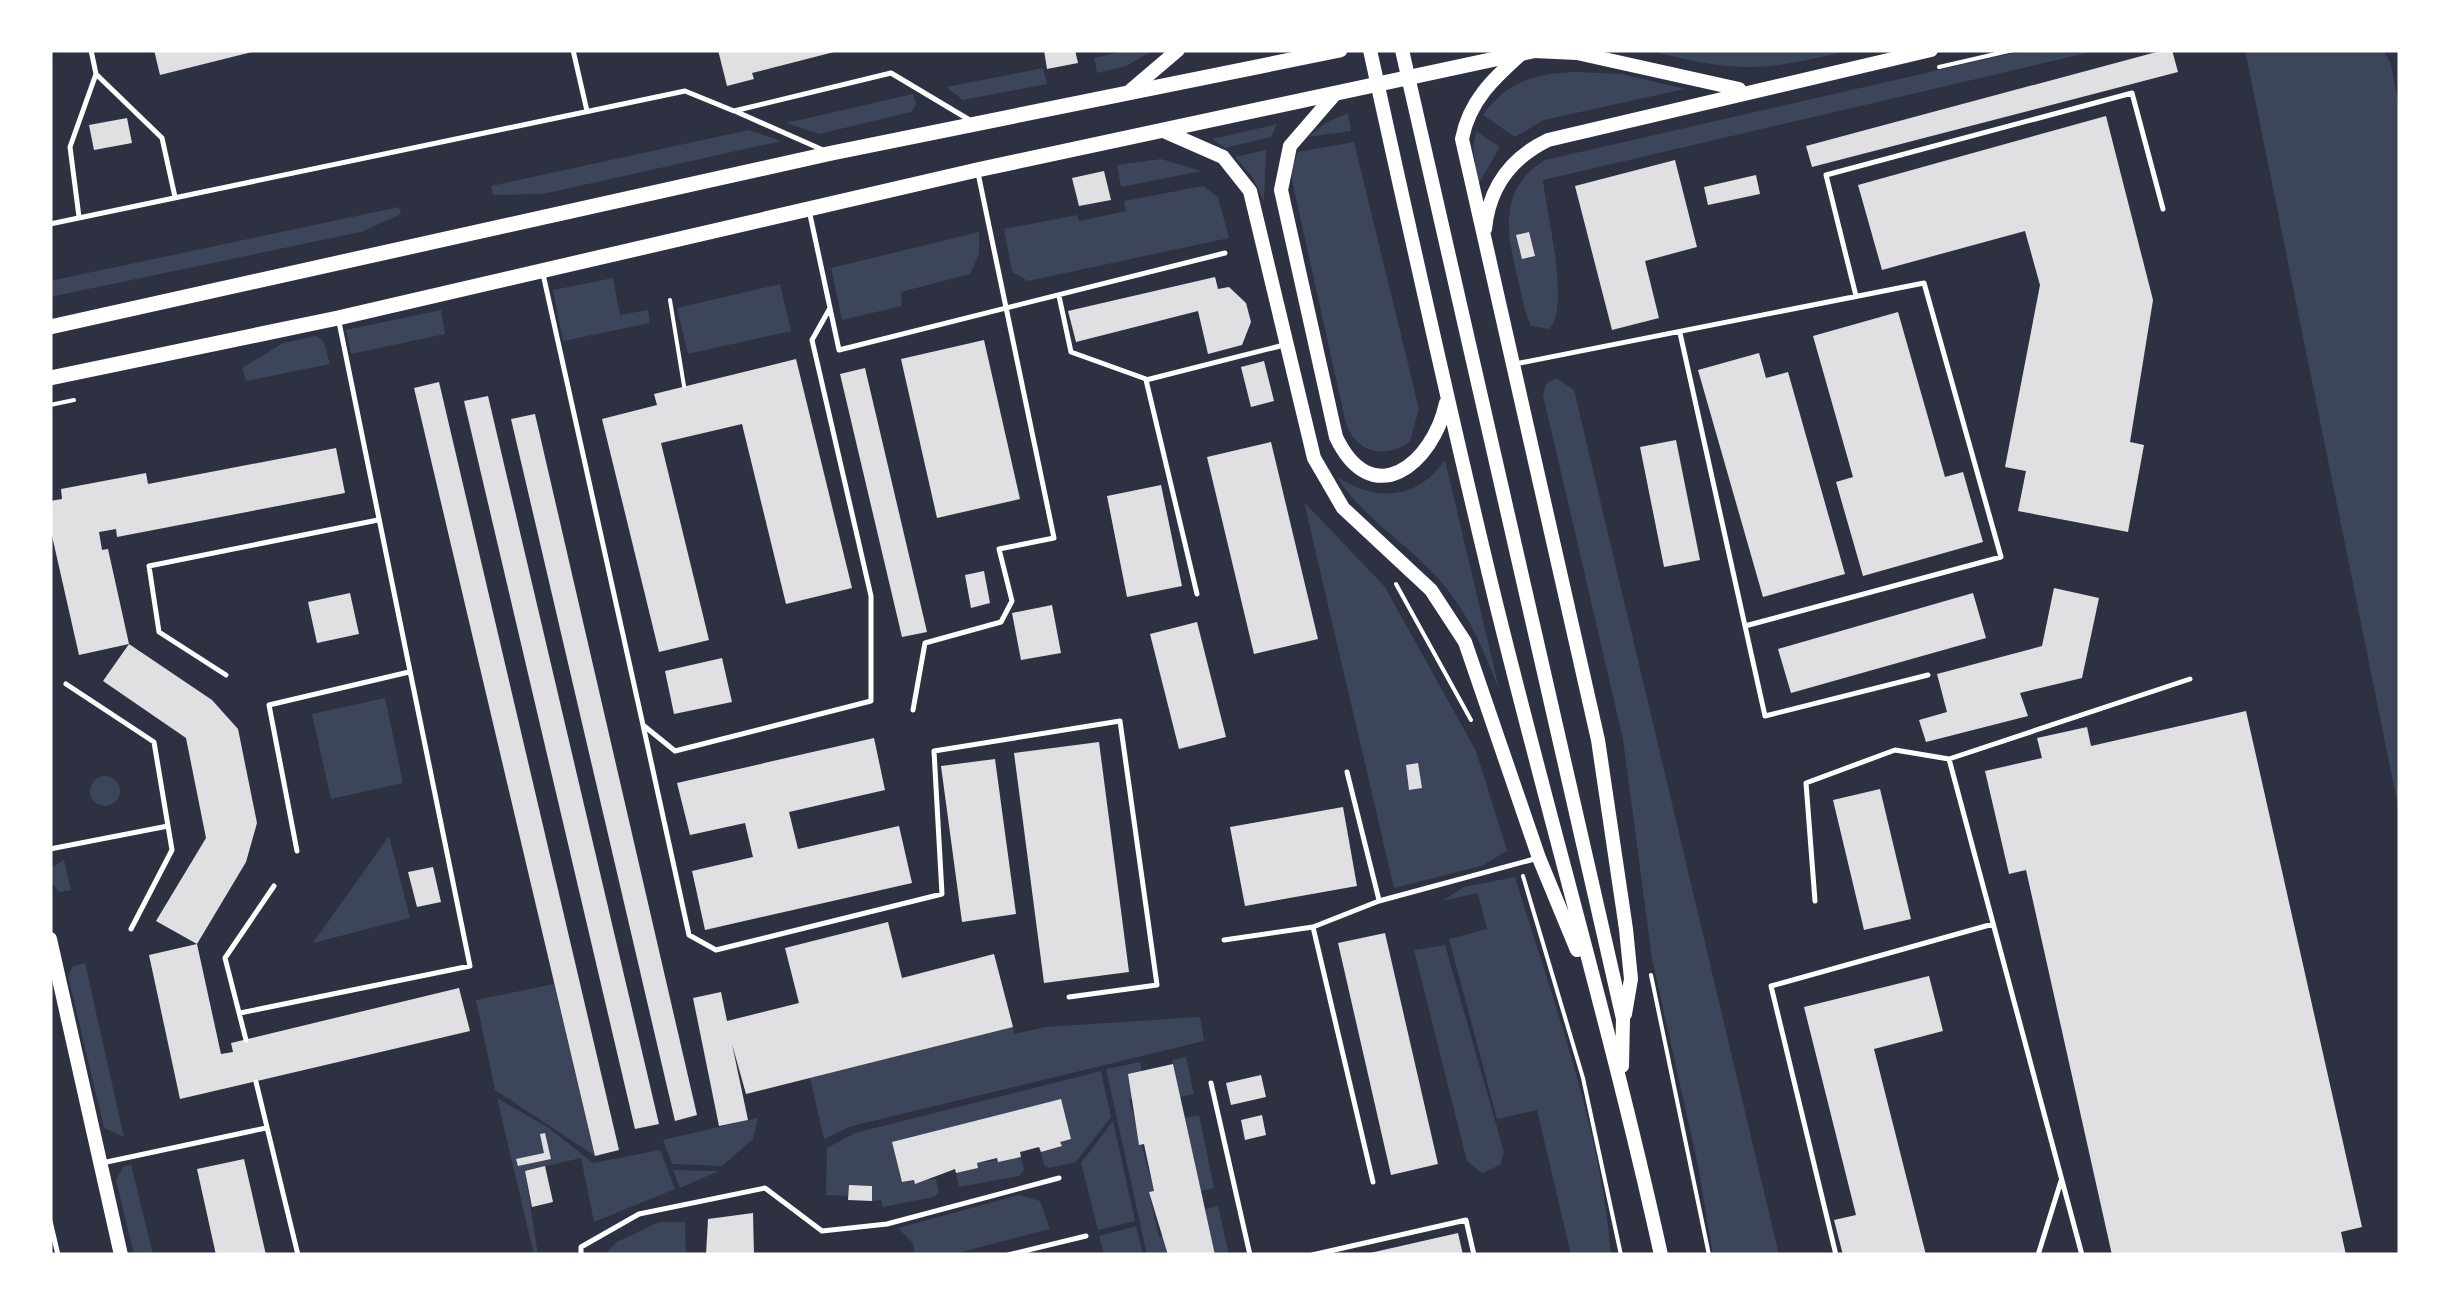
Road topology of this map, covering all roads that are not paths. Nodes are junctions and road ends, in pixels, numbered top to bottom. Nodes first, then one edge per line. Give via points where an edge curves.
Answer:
1 (91, 50) edge
2 (572, 50) edge
3 (1178, 50) edge
4 (1340, 50) edge
5 (1370, 50) edge
6 (1402, 50) edge
7 (1931, 50) edge
8 (1531, 52) edge
9 (96, 74) junction
10 (1131, 90) junction
11 (1748, 91) junction
12 (1335, 94) junction
13 (587, 111) junction
14 (734, 111) junction
15 (974, 124) junction
16 (1166, 132) junction
17 (832, 154) junction
18 (977, 170) junction
19 (175, 197) junction
20 (808, 207) junction
21 (2163, 209) dead end
22 (80, 218) junction
23 (50, 224) edge
24 (1486, 250) junction
25 (1225, 253) dead end
26 (542, 271) junction
27 (1059, 296) junction
28 (1856, 296) junction
29 (830, 308) junction
30 (1005, 310) junction
31 (338, 318) junction
32 (50, 327) edge
33 (1680, 333) junction
34 (1287, 345) junction
35 (1511, 365) junction
36 (50, 378) edge
37 (1146, 380) junction
38 (1448, 397) junction
39 (378, 520) junction
40 (1197, 594) dead end
41 (1745, 626) junction
42 (409, 672) junction
43 (226, 675) dead end
44 (1928, 675) dead end
45 (2190, 680) dead end
46 (66, 684) dead end
47 (913, 710) dead end
48 (644, 725) junction
49 (1949, 759) junction
50 (1346, 772) dead end
51 (168, 826) junction
52 (50, 849) edge
53 (297, 851) dead end
54 (1539, 858) junction
55 (274, 886) dead end
56 (1379, 901) junction
57 (1815, 901) dead end
58 (1994, 924) junction
59 (1313, 927) junction
60 (131, 930) dead end
61 (50, 939) edge
62 (1224, 940) dead end
63 (1069, 998) dead end
64 (1597, 999) junction
65 (240, 1013) junction
66 (1623, 1020) junction
67 (246, 1040) dead end
68 (1622, 1077) junction
69 (256, 1082) dead end
70 (1211, 1083) dead end
71 (267, 1128) junction
72 (102, 1163) junction
73 (1059, 1178) dead end
74 (2062, 1178) junction
75 (1372, 1182) dead end
76 (50, 1222) edge
77 (1086, 1236) dead end
78 (58, 1255) edge
79 (121, 1255) edge
80 (298, 1255) edge
81 (582, 1255) edge
82 (1008, 1255) edge
83 (1250, 1255) edge
84 (1312, 1255) edge
85 (1474, 1255) edge
86 (1660, 1255) edge
87 (1836, 1255) edge
88 (2038, 1255) edge
89 (2082, 1255) edge

1 - 9 lane
2 - 13 lane
3 - 10 street
4 - 10 main road
5 - 38 street
6 - 66 street
7 - 11 street
8 - 11 street via 1577,53
8 - 12 main road
8 - 24 street via 1490,82 1465,123 1462,138
9 - 19 lane via 162,138
9 - 22 lane via 70,147
10 - 15 main road
11 - 24 street via 1533,147 1508,170 1491,200
12 - 16 main road
12 - 38 street via 1290,146 1281,190 1336,437 1356,466 1382,474 1401,471 1434,442
13 - 14 lane via 685,90
13 - 19 lane
14 - 15 lane via 891,73
14 - 17 lane
15 - 17 main road
16 - 18 main road
16 - 34 street via 1223,157 1250,190
17 - 32 main road
18 - 20 main road
18 - 30 lane
19 - 22 lane
20 - 26 main road
20 - 29 lane
21 - 28 lane via 2132,92 1826,175
22 - 23 lane
24 - 35 street
25 - 27 lane
26 - 31 main road
26 - 48 lane
27 - 30 lane
27 - 37 lane via 1071,352
28 - 33 lane
28 - 41 lane via 1924,282 2001,556
29 - 30 lane via 839,350
29 - 48 lane via 812,340 870,596 871,701 675,752
30 - 47 lane via 1054,538 999,550 1012,601 1001,622 925,643
31 - 36 main road
31 - 39 lane
33 - 35 lane
33 - 41 lane
34 - 37 lane
34 - 54 street via 1314,458 1328,486 1431,590 1465,642
35 - 66 street via 1598,740 1630,962
37 - 40 lane
38 - 64 street
39 - 42 lane
39 - 43 lane via 149,566 159,632
41 - 44 lane via 1765,716
42 - 53 lane via 270,705
42 - 65 lane via 470,966
45 - 49 lane
46 - 51 lane via 154,742
48 - 63 lane via 688,935 716,950 942,894 934,751 1120,721 1157,985
49 - 57 lane via 1895,750 1806,783
49 - 58 lane
50 - 56 lane
51 - 52 lane
51 - 60 lane via 172,850
54 - 56 lane
54 - 64 street
55 - 65 lane via 225,958
56 - 59 lane
58 - 74 lane
58 - 87 lane via 1771,986
59 - 62 lane
59 - 75 lane
61 - 72 street
64 - 68 street
65 - 67 lane
66 - 68 street
68 - 86 street
69 - 71 lane
70 - 83 lane
71 - 72 lane
71 - 80 lane
72 - 79 street
73 - 81 lane via 888,1224 822,1231 765,1188 639,1214 582,1246
74 - 88 lane
74 - 89 lane
76 - 78 lane
77 - 82 lane
84 - 85 lane via 1466,1220

